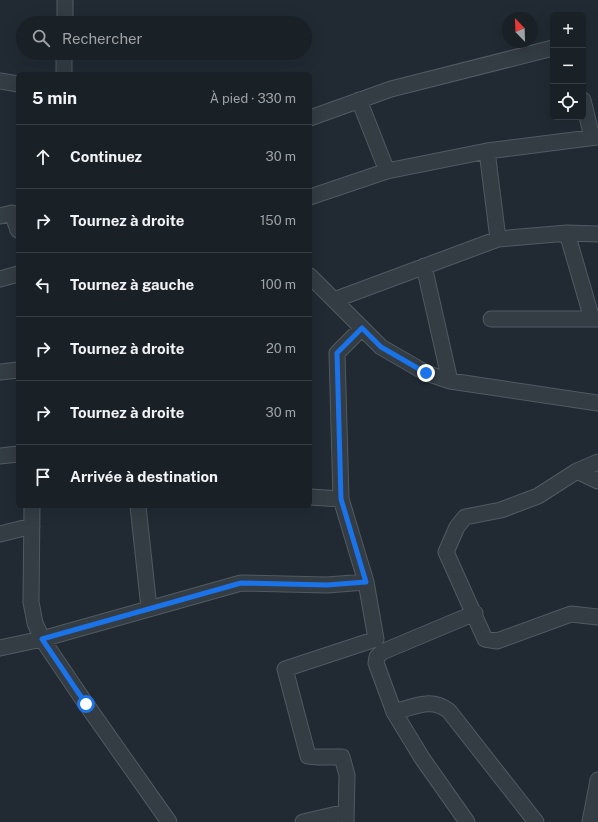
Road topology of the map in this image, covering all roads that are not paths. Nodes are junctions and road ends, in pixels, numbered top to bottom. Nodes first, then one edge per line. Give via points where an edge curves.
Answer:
1 (65, 0) edge
2 (64, 16) edge
3 (550, 49) edge
4 (64, 60) edge
5 (64, 72) edge
6 (0, 81) edge
7 (16, 84) edge
8 (359, 100) junction
9 (586, 109) edge
10 (312, 117) edge
11 (595, 137) edge
12 (487, 151) junction
13 (387, 171) junction
14 (312, 196) edge
15 (0, 216) edge
16 (16, 224) edge
17 (568, 233) junction
18 (598, 234) edge
19 (498, 239) junction
20 (424, 266) junction
21 (16, 275) edge
22 (312, 278) edge
23 (0, 279) edge
24 (334, 300) junction
25 (491, 319) dead end
26 (595, 319) edge
27 (362, 328) junction
28 (16, 370) edge
29 (0, 372) edge
30 (450, 381) junction
31 (598, 403) edge
32 (16, 454) edge
33 (0, 456) edge
34 (598, 462) edge
35 (577, 471) junction
36 (598, 481) edge
37 (312, 497) edge
38 (341, 499) junction
39 (32, 508) edge
40 (138, 508) edge
41 (32, 526) junction
42 (0, 534) edge
43 (366, 582) junction
44 (149, 608) junction
45 (475, 613) junction
46 (598, 617) edge
47 (42, 639) junction
48 (0, 648) edge
49 (394, 712) junction
50 (598, 780) edge
51 (346, 817) edge
52 (169, 822) edge
53 (303, 822) edge
54 (467, 822) edge
55 (536, 822) edge
56 (590, 822) edge

1 - 2 street
3 - 8 street via 390,89
4 - 5 street
6 - 7 street
8 - 10 street
8 - 13 street
9 - 11 street
11 - 12 street
12 - 13 street
12 - 19 street
13 - 14 street
15 - 16 street via 12,213
17 - 18 street
17 - 19 street
17 - 26 street
19 - 20 street
20 - 24 street
20 - 30 street
21 - 23 street
22 - 24 street
24 - 27 street
25 - 26 street
27 - 30 street via 381,347 426,373
27 - 38 street via 337,353
28 - 29 street
30 - 31 street
32 - 33 street
34 - 35 street
35 - 36 street
35 - 45 street via 538,496 501,510 465,517 457,527 446,552
37 - 38 street
38 - 43 street
39 - 41 street
40 - 44 street
41 - 42 street
41 - 47 street via 31,602 35,623
43 - 44 street via 327,585 241,583
43 - 51 street via 376,639 285,669 308,756 342,756 347,775
44 - 47 street
45 - 46 street via 485,639 497,641 571,614
45 - 49 street via 382,652 377,657 376,663
47 - 48 street
47 - 52 street
49 - 54 street via 422,758
49 - 55 street via 433,702 449,711
50 - 56 street
51 - 53 street

